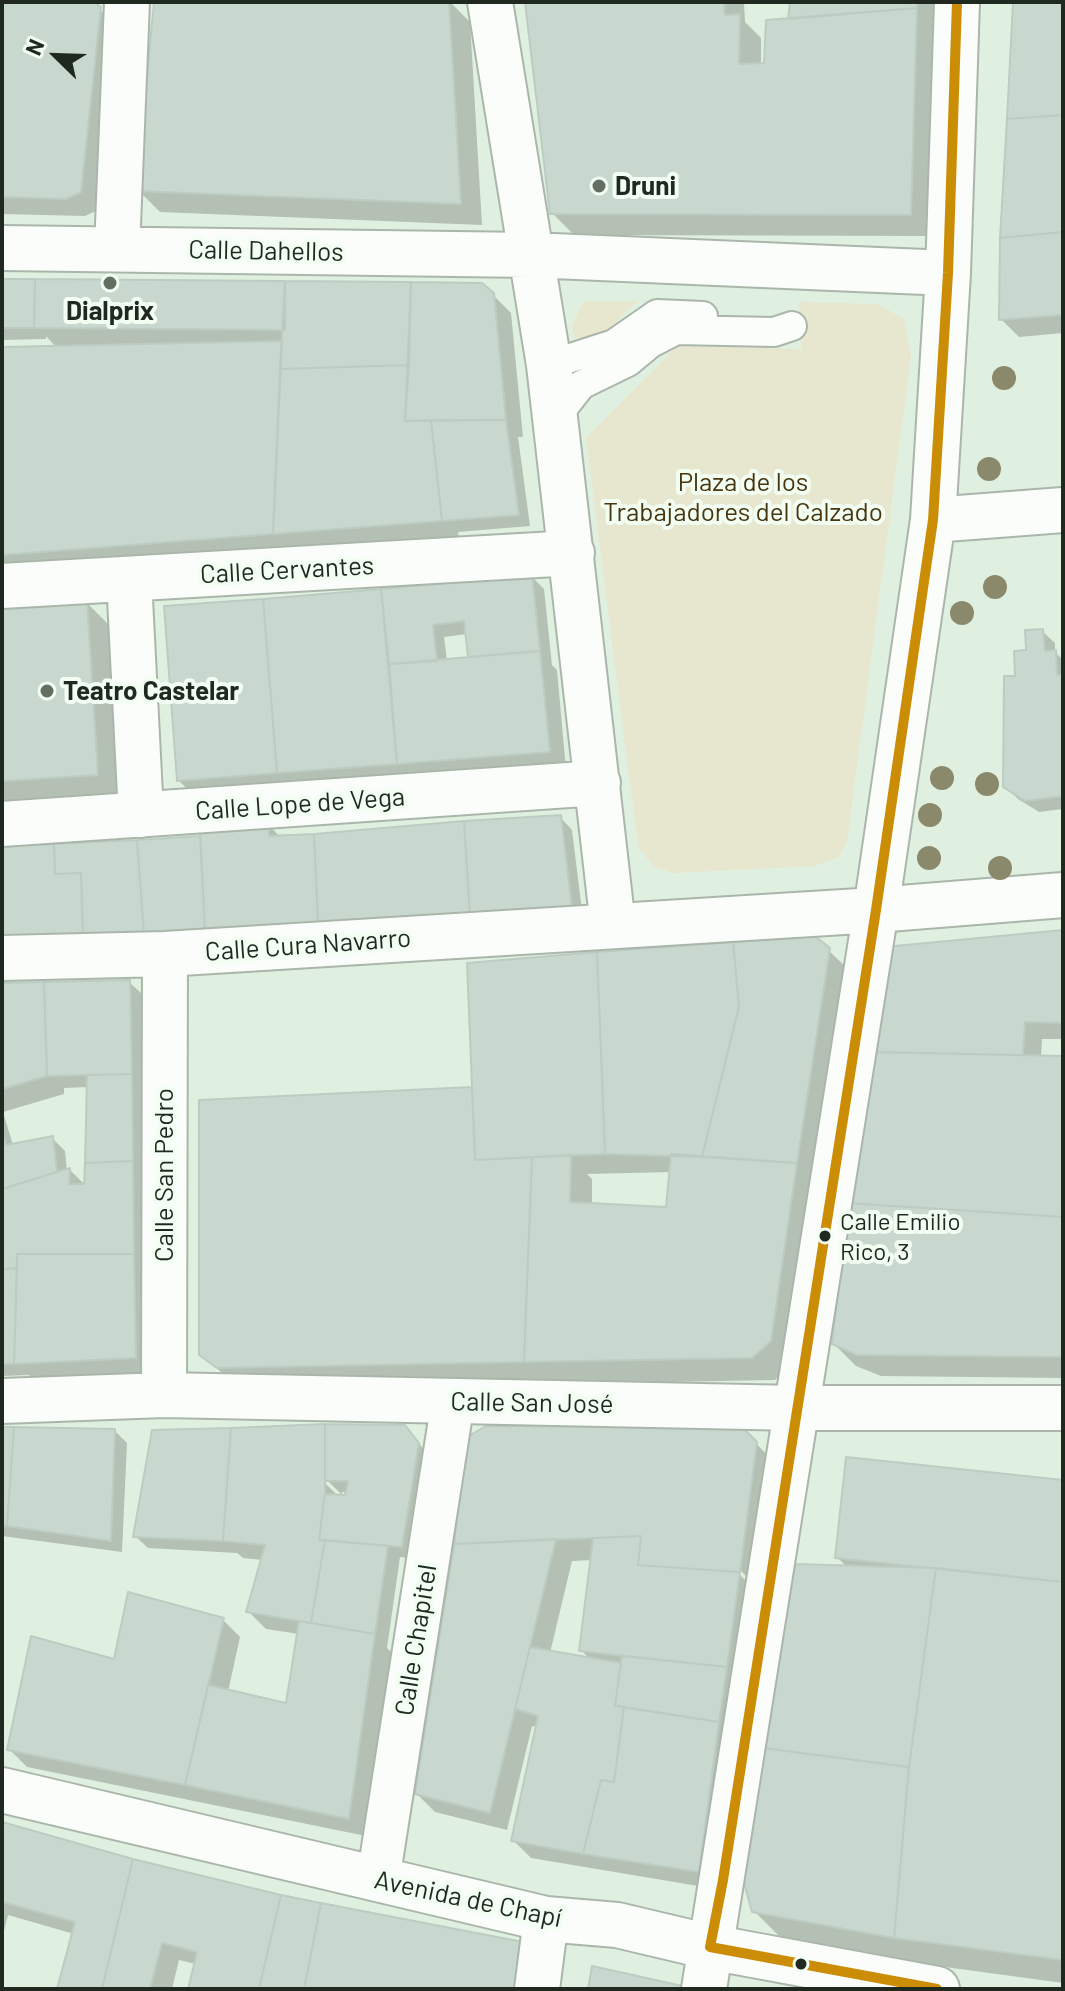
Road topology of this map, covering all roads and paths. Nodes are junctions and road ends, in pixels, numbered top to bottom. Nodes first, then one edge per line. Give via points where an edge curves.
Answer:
1 (127, 2) edge
2 (490, 2) edge
3 (957, 2) edge
4 (2, 248) edge
5 (117, 249) junction
6 (530, 255) junction
7 (948, 273) junction
8 (549, 365) junction
9 (555, 418) junction
10 (1063, 510) edge
11 (933, 520) junction
12 (572, 553) junction
13 (129, 579) junction
14 (2, 586) edge
15 (598, 783) junction
16 (141, 815) junction
17 (2, 824) edge
18 (1063, 895) edge
19 (876, 910) junction
20 (613, 926) junction
21 (165, 954) junction
22 (2, 958) edge
23 (164, 1395) junction
24 (2, 1401) edge
25 (453, 1401) junction
26 (798, 1408) junction
27 (1063, 1408) edge
28 (2, 1790) edge
29 (378, 1880) junction
30 (546, 1919) junction
31 (707, 1968) edge
32 (537, 1989) edge
33 (937, 1989) edge

1 - 5 street
2 - 6 street
3 - 7 street
4 - 5 street, Calle Dahellos
5 - 6 street, Calle Dahellos
6 - 7 street
6 - 8 street
7 - 11 street
8 - 9 street
8 - 9 lane via 614,344 657,314 782,318 792,326 774,332 676,330 581,385
9 - 12 street
10 - 11 street
11 - 19 street
12 - 13 street, Calle Cervantes
12 - 15 street
13 - 14 street, Calle Cervantes
13 - 16 street
15 - 16 street, Calle Lope de Vega
15 - 20 street
16 - 17 street, Calle Lope de Vega
18 - 19 street
19 - 20 street
19 - 26 street
20 - 21 street, Calle Cura Navarro
21 - 22 street, Calle Cura Navarro
21 - 23 street, Calle San Pedro
23 - 24 street, Calle San José
23 - 25 street, Calle San José
25 - 26 street, Calle San José
25 - 29 street, Calle Chapitel
26 - 27 street, Calle San José
26 - 31 street
28 - 29 street, Avenida de Chapí
29 - 30 street, Avenida de Chapí
30 - 31 street, Avenida de Chapí via 617,1925
30 - 32 street
31 - 33 street, Avenida de Chapí

